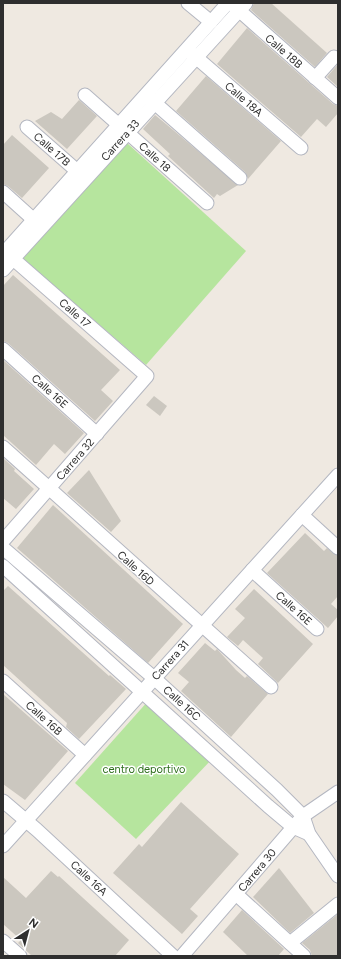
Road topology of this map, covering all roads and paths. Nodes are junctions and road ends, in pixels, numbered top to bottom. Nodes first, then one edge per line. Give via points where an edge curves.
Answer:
1 (188, 3) edge
2 (235, 5) edge
3 (211, 22) junction
4 (191, 53) junction
5 (334, 57) dead end
6 (315, 78) junction
7 (85, 95) dead end
8 (338, 98) edge
9 (150, 99) junction
10 (27, 127) dead end
11 (123, 128) junction
12 (301, 148) dead end
13 (76, 170) junction
14 (240, 178) dead end
15 (3, 192) edge
16 (207, 203) dead end
17 (34, 220) junction
18 (6, 254) edge
19 (3, 270) edge
20 (3, 349) edge
21 (147, 376) joint
22 (97, 434) junction
23 (3, 447) edge
24 (338, 475) edge
25 (49, 489) junction
26 (302, 515) junction
27 (3, 541) edge
28 (3, 548) edge
29 (338, 548) edge
30 (3, 566) edge
31 (252, 570) junction
32 (201, 626) junction
33 (317, 629) dead end
34 (154, 678) junction
35 (3, 681) edge
36 (271, 687) dead end
37 (142, 692) junction
38 (85, 755) junction
39 (338, 792) edge
40 (3, 801) edge
41 (303, 816) junction
42 (26, 820) junction
43 (293, 827) junction
44 (309, 834) junction
45 (3, 846) edge
46 (338, 876) edge
47 (236, 894) junction
48 (338, 904) edge
49 (3, 941) edge
50 (290, 943) junction
51 (20, 956) edge
52 (173, 956) edge
53 (182, 956) edge
54 (304, 956) edge

1 - 3 street
2 - 3 street, Carrera 33
2 - 4 street, Carrera 33
2 - 6 street, Calle 18B
3 - 4 street, Carrera 33
4 - 9 street, Carrera 33
4 - 12 street, Calle 18A
5 - 6 street
6 - 8 street, Calle 18B
7 - 11 street, Calle 18
9 - 11 street, Carrera 33
9 - 14 street
10 - 13 street, Calle 17B
11 - 13 street, Carrera 33
11 - 16 street, Calle 18
11 - 18 street, Carrera 33
13 - 17 street, Carrera 33
15 - 17 street
17 - 18 street, Carrera 33
18 - 19 street, Carrera 33
18 - 21 street, Calle 17
20 - 22 street, Calle 16E
21 - 22 street, Carrera 32
22 - 25 street, Carrera 32
23 - 25 street, Calle 16D
24 - 26 street, Carrera 31
25 - 27 street, Carrera 32
25 - 32 street, Calle 16D
26 - 29 street
26 - 31 street, Carrera 31
28 - 34 street, Calle 16C
30 - 37 street, Calle 16C
31 - 32 street, Carrera 31
31 - 33 street, Calle 16E
32 - 34 street, Carrera 31
32 - 36 street, Calle 16D
34 - 37 street, Carrera 31
34 - 41 street, Calle 16C
35 - 38 street, Calle 16B
37 - 38 street, Carrera 31
37 - 43 street, Calle 16C
38 - 42 street, Carrera 31
39 - 41 street, Carrera 30
40 - 42 street, Calle 16A
41 - 43 street, Carrera 30
41 - 44 street
42 - 45 street, Carrera 31
42 - 52 street, Calle 16A
43 - 44 street, Calle 16C
43 - 47 street, Carrera 30
44 - 46 street
47 - 50 street
47 - 53 street, Carrera 30
48 - 50 street
49 - 51 street
50 - 54 street

